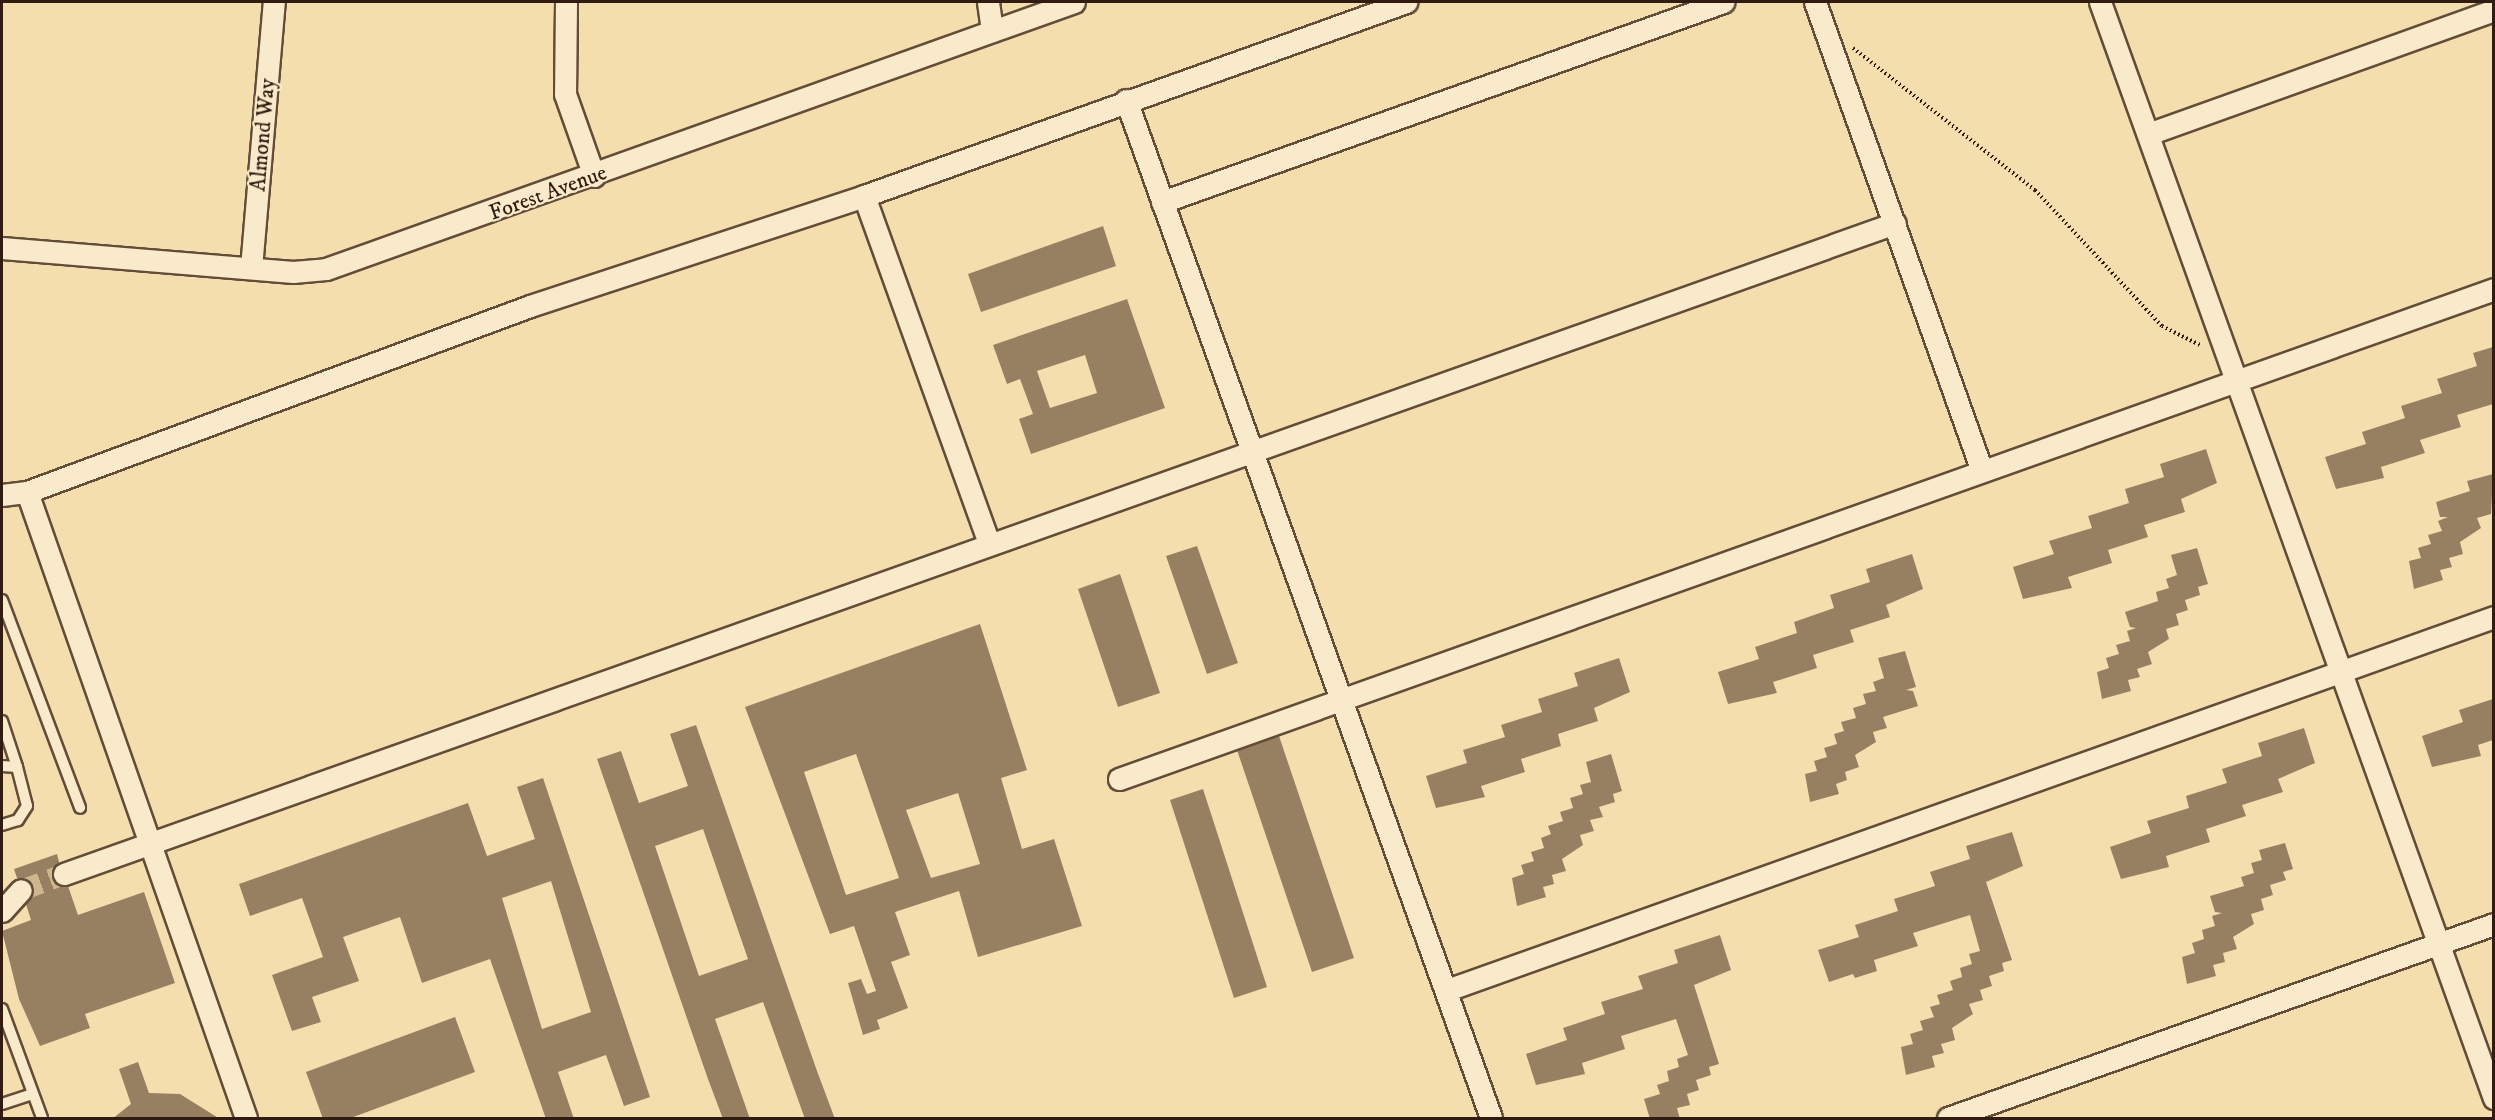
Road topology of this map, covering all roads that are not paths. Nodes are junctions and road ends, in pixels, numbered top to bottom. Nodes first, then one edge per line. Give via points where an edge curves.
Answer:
1 (274, 2) edge
2 (566, 2) edge
3 (988, 2) edge
4 (1074, 2) edge
5 (1406, 2) edge
6 (1723, 2) edge
7 (1815, 2) edge
8 (2100, 2) edge
9 (2493, 10) edge
10 (992, 31) junction
11 (1126, 100) junction
12 (2148, 134) junction
13 (594, 176) junction
14 (864, 196) junction
15 (1162, 202) junction
16 (1895, 223) junction
17 (2, 248) edge
18 (251, 268) junction
19 (2493, 290) edge
20 (2238, 382) junction
21 (1250, 452) junction
22 (1982, 471) junction
23 (27, 492) junction
24 (2, 495) edge
25 (989, 544) junction
26 (2, 600) edge
27 (2493, 617) edge
28 (2341, 672) junction
29 (1339, 699) junction
30 (2, 721) edge
31 (2, 766) edge
32 (17, 767) junction
33 (1119, 779) dead end
34 (80, 808) dead end
35 (2, 825) edge
36 (149, 844) junction
37 (64, 874) tunnel mouth
38 (12, 890) tunnel mouth
39 (2, 910) edge
40 (2493, 924) edge
41 (2438, 944) junction
42 (1447, 990) junction
43 (2, 1009) edge
44 (6, 1032) edge
45 (32, 1094) junction
46 (2493, 1098) edge
47 (2, 1104) edge
48 (42, 1119) edge
49 (246, 1119) edge
50 (1491, 1119) edge
51 (1948, 1119) edge

1 - 18 street, Almond Way
2 - 13 street via 565,94
3 - 10 street
4 - 10 street, Forest Avenue
5 - 11 street
6 - 15 street
7 - 16 street
8 - 12 street
9 - 12 street
10 - 13 street, Forest Avenue
11 - 14 street
11 - 15 street
12 - 20 street
13 - 18 street, Forest Avenue via 326,269
14 - 23 street via 530,306
14 - 25 street
15 - 21 street
16 - 21 street
16 - 22 street
17 - 18 street, Forest Avenue
19 - 20 street
20 - 22 street
20 - 28 street
21 - 25 street
21 - 29 street
22 - 29 street
23 - 24 street
23 - 36 street
25 - 36 street
26 - 34 lane
27 - 28 street
28 - 41 street
28 - 42 street
29 - 33 street
29 - 42 street
30 - 32 lane
31 - 32 lane
32 - 35 lane via 27,806 18,820
36 - 37 street
36 - 49 street
38 - 39 street
40 - 41 street
41 - 46 street
41 - 51 street
42 - 50 street
43 - 44 lane
44 - 45 lane
45 - 47 lane
45 - 48 lane

